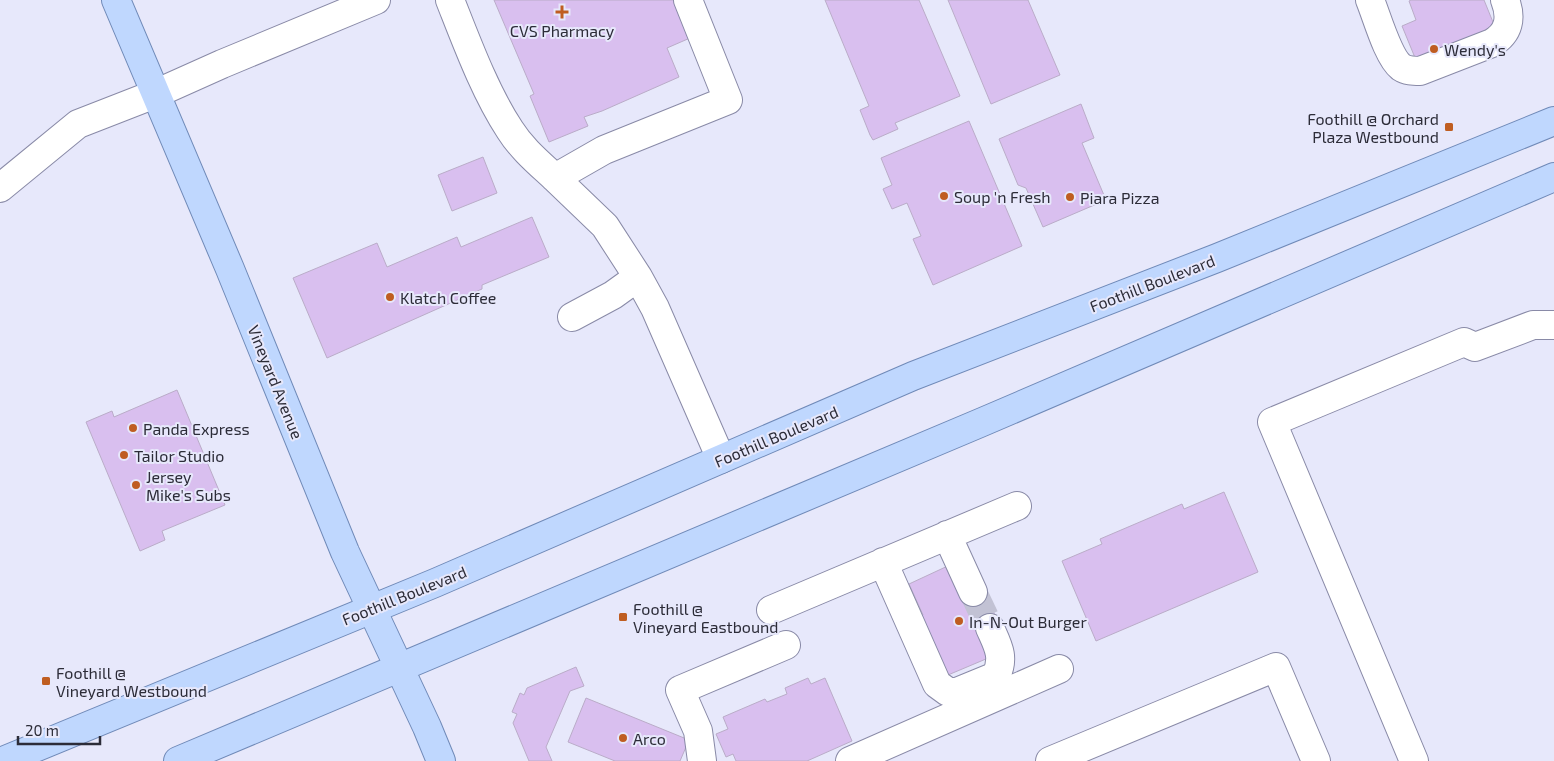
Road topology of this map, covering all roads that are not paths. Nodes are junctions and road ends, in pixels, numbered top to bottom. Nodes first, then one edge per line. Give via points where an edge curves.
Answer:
1 (116, 0) edge
2 (376, 0) edge
3 (450, 0) edge
4 (688, 0) edge
5 (1370, 0) edge
6 (1505, 0) edge
7 (155, 94) junction
8 (1554, 121) edge
9 (1554, 177) edge
10 (555, 178) junction
11 (0, 188) edge
12 (638, 277) junction
13 (572, 317) dead end
14 (1554, 325) edge
15 (721, 460) junction
16 (1017, 506) dead end
17 (947, 535) junction
18 (883, 562) junction
19 (973, 592) tunnel mouth
20 (372, 608) junction
21 (771, 610) dead end
22 (990, 628) tunnel mouth
23 (786, 645) dead end
24 (400, 669) junction
25 (1059, 670) dead end
26 (4, 761) edge
27 (178, 761) edge
28 (441, 761) edge
29 (702, 761) edge
30 (850, 761) edge
31 (1050, 761) edge
32 (1316, 761) edge
33 (1414, 761) edge

1 - 7 main road, Vineyard Avenue
2 - 7 lane
3 - 10 lane via 494,101 511,131
4 - 10 lane via 728,100 604,150
5 - 6 lane via 1394,60 1410,71 1420,71 1501,37 1507,26
7 - 11 lane via 78,124
7 - 20 main road, Vineyard Avenue via 345,552
8 - 15 main road, Foothill Boulevard via 1217,258 913,376
9 - 24 main road
10 - 12 lane via 605,226
12 - 13 lane
12 - 15 lane via 655,308
14 - 33 lane via 1533,324 1475,347 1464,342 1272,422
15 - 20 main road, Foothill Boulevard
16 - 17 lane
17 - 18 lane
17 - 19 lane
18 - 21 lane
18 - 22 lane via 937,684 948,692 957,692 996,676 1001,666 1000,650
20 - 24 main road, Vineyard Avenue
20 - 26 main road, Foothill Boulevard
23 - 29 lane via 680,690 698,731
24 - 27 main road
24 - 28 main road, Vineyard Avenue
25 - 30 lane
31 - 32 lane via 1276,667

